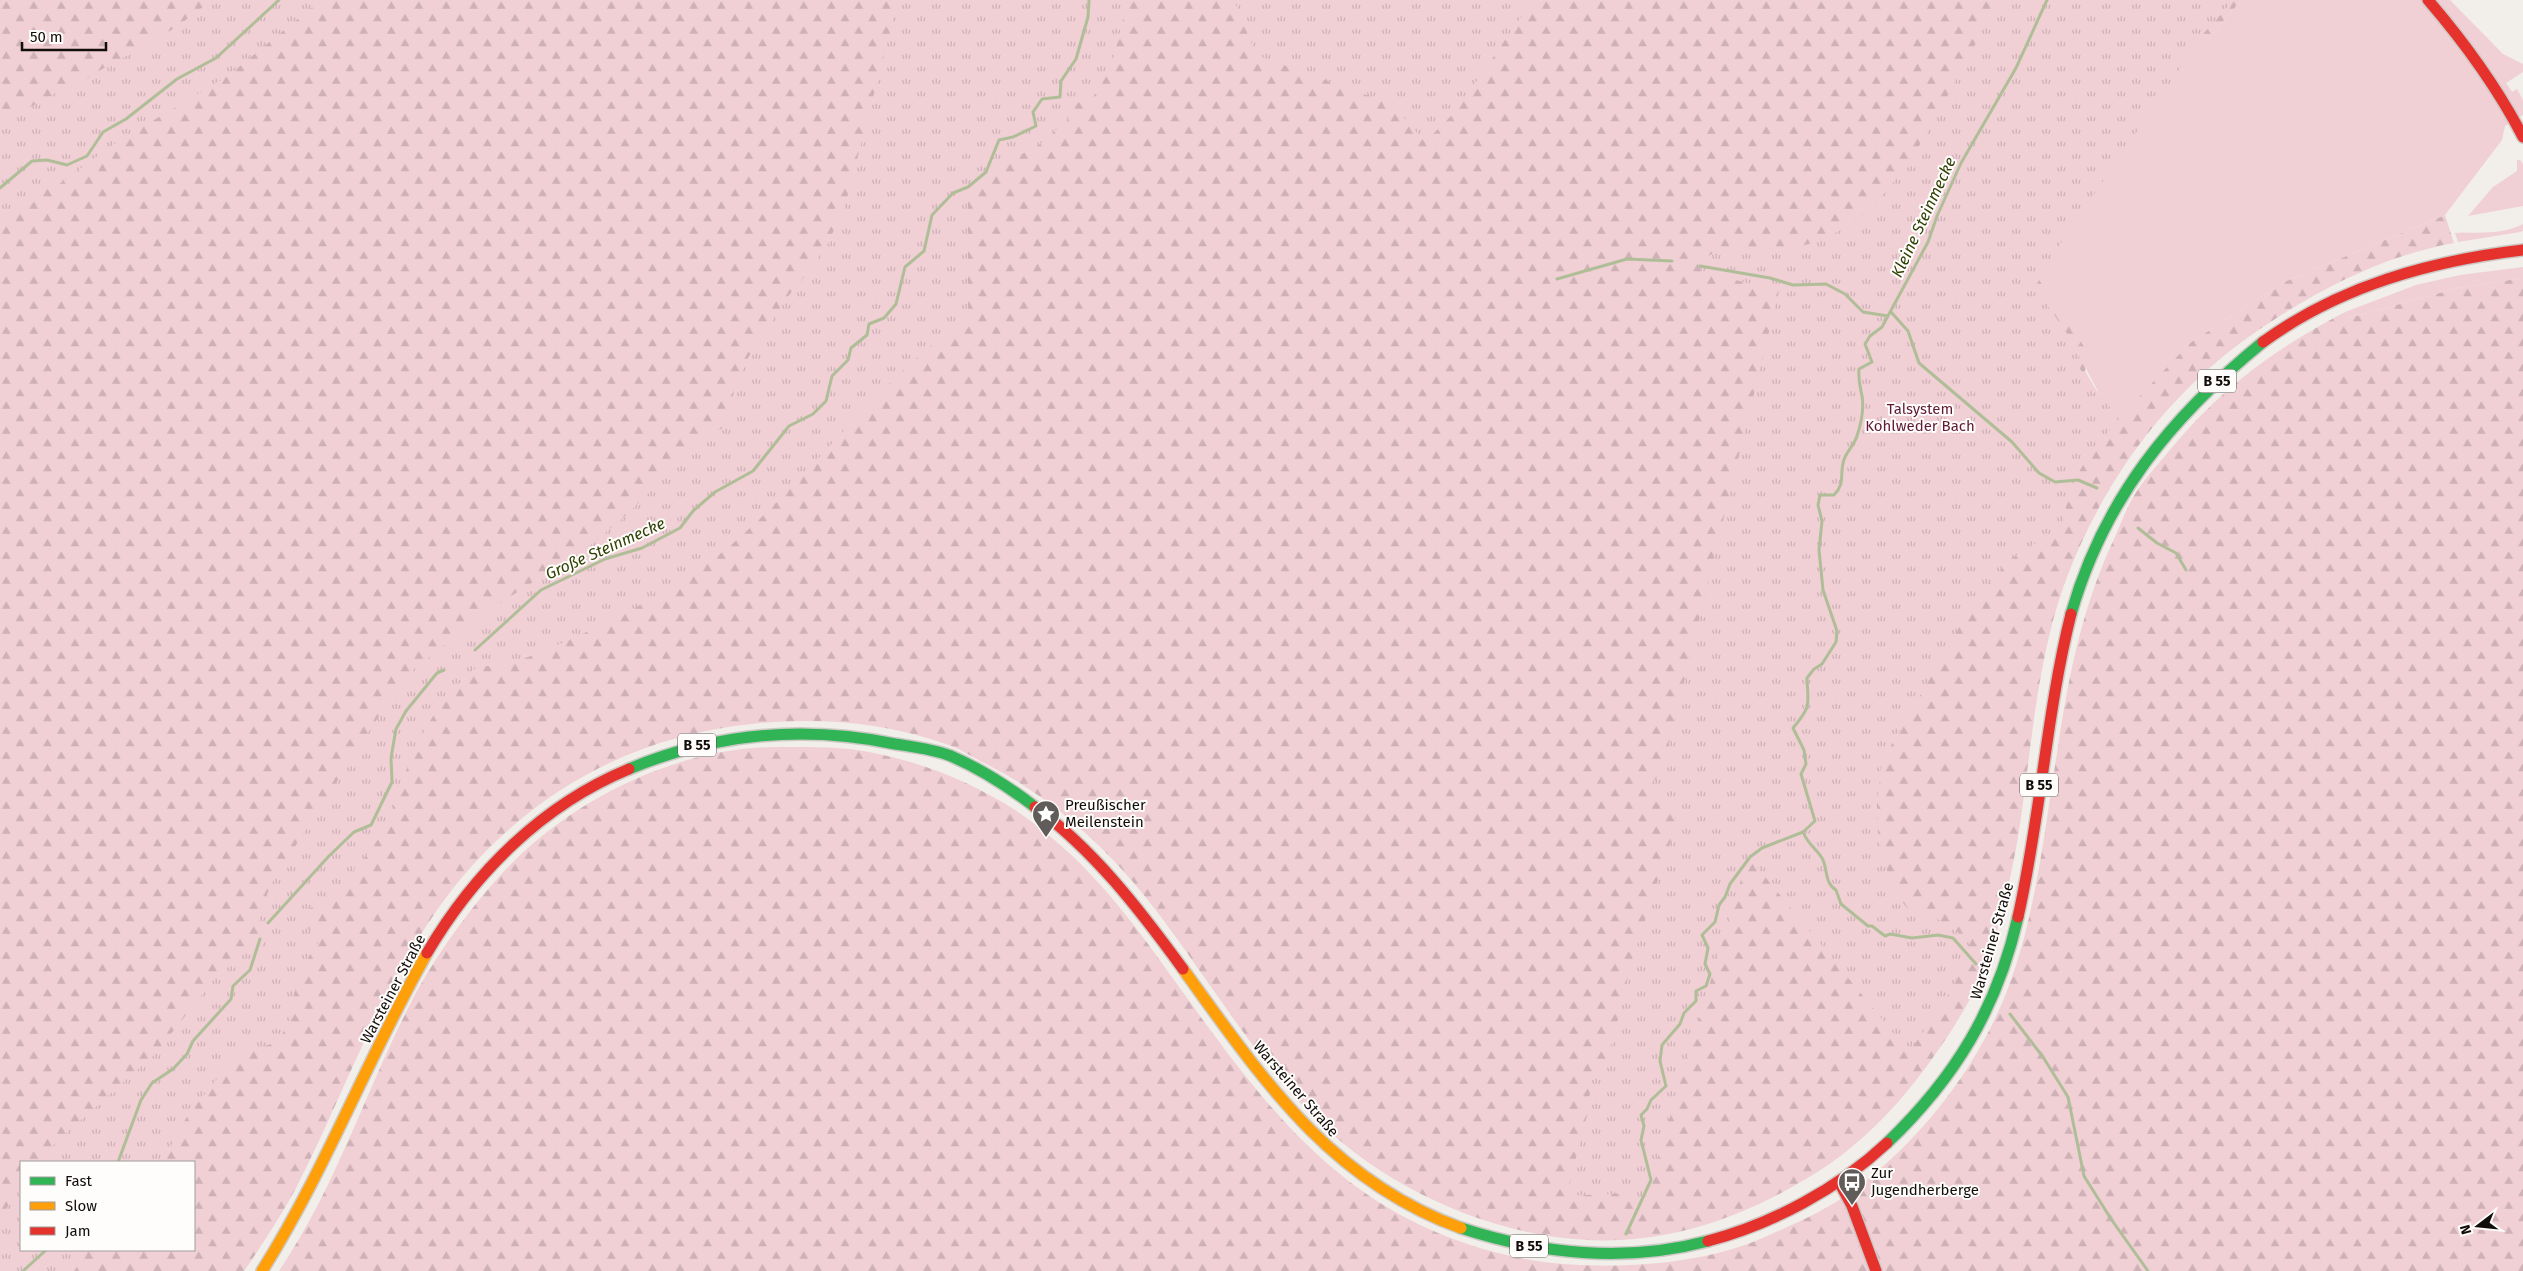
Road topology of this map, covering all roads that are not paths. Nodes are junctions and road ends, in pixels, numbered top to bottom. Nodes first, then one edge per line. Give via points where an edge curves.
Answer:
1 (2428, 0) edge
2 (2523, 137) edge
3 (2523, 250) edge
4 (1839, 1182) junction
5 (262, 1271) edge
6 (1876, 1271) edge

1 - 2 main road via 2482,64
3 - 4 main road, Warsteiner Straße / B 55 via 2484,254 2405,272 2332,300 2294,321 2264,340 2193,404 2139,467 2105,525 2070,619 2051,707 2022,899 1987,1012 1946,1079 1912,1119 1881,1150
4 - 5 main road, Warsteiner Straße / B 55 via 1803,1203 1738,1232 1686,1247 1656,1251 1557,1250 1498,1240 1448,1223 1376,1186 1310,1132 1261,1076 1134,904 1086,849 1012,788 946,754 841,735 772,733 706,743 656,756 612,775 538,822 486,871 450,917 408,985 292,1225
4 - 6 main road via 1852,1206

